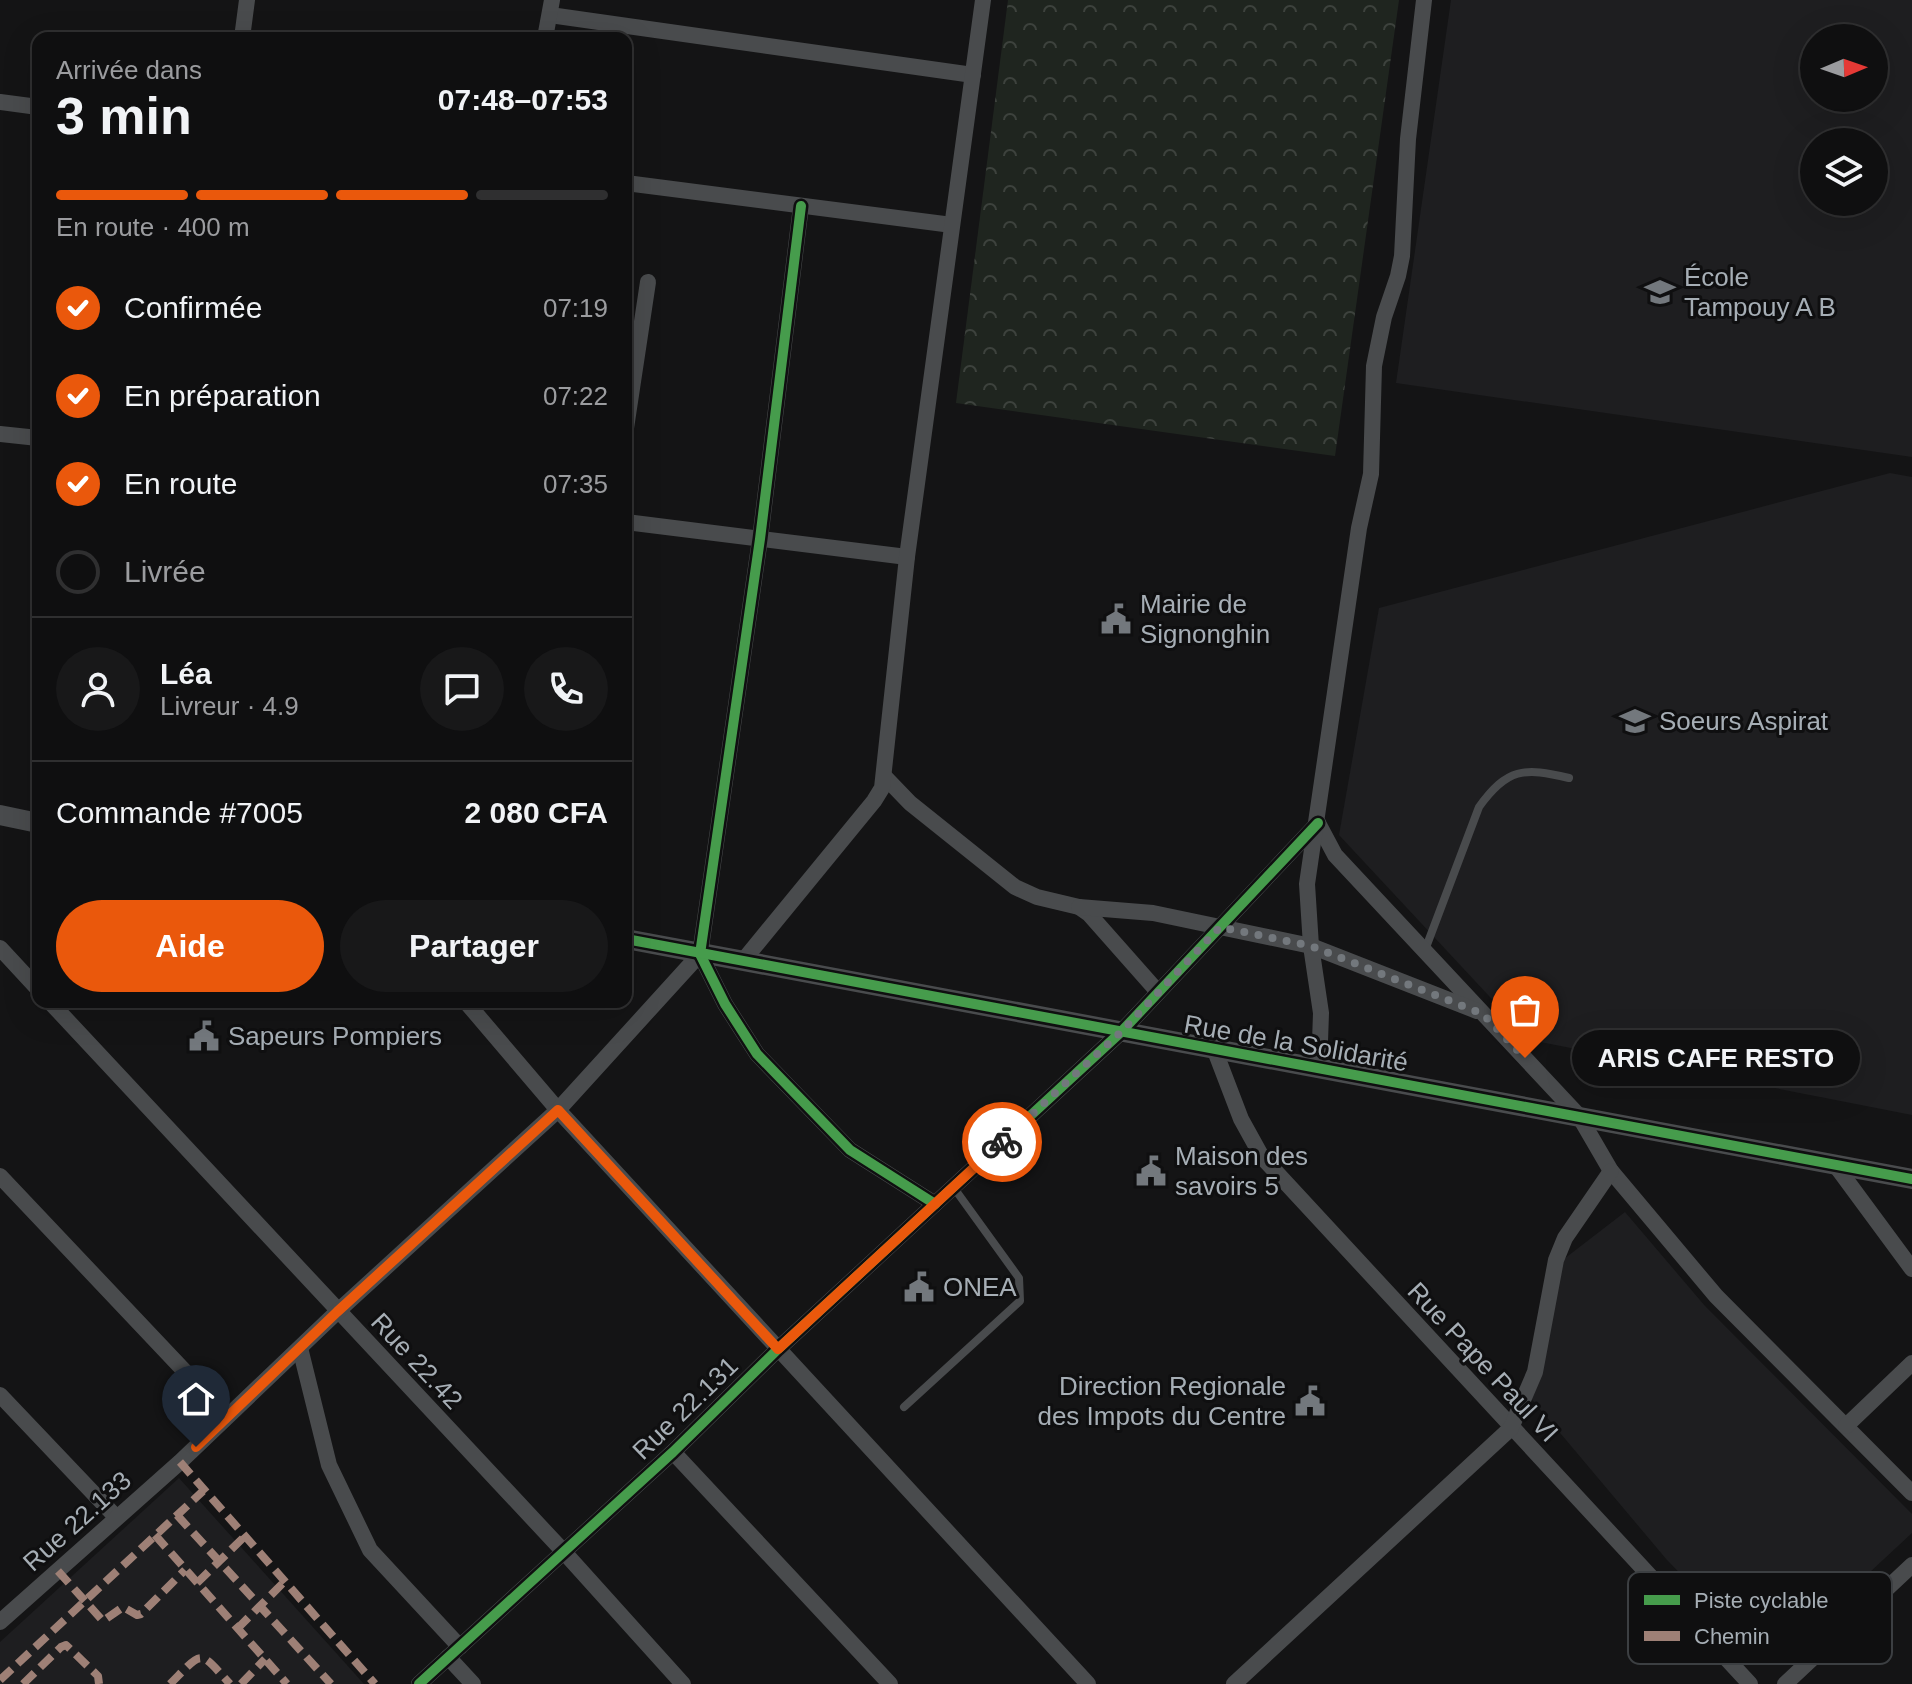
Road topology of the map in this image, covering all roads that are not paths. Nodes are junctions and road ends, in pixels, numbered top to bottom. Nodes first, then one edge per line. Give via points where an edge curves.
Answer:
1 (247, 0) edge
2 (983, 0) edge
3 (1424, 0) edge
4 (551, 8) edge
5 (243, 32) edge
6 (546, 32) edge
7 (973, 75) junction
8 (0, 102) edge
9 (32, 106) edge
10 (632, 184) edge
11 (801, 206) junction
12 (952, 225) junction
13 (648, 282) dead end
14 (632, 388) edge
15 (0, 434) edge
16 (32, 437) edge
17 (632, 523) edge
18 (760, 539) junction
19 (907, 557) junction
20 (884, 776) junction
21 (1569, 778) dead end
22 (0, 815) edge
23 (32, 822) edge
24 (1318, 823) junction
25 (1079, 907) junction
26 (1220, 927) junction
27 (632, 940) edge
28 (1311, 946) junction
29 (0, 948) edge
30 (1425, 951) junction
31 (700, 954) junction
32 (742, 962) junction
33 (32, 983) edge
34 (1158, 992) junction
35 (56, 1008) edge
36 (471, 1008) edge
37 (1483, 1014) junction
38 (1121, 1032) junction
39 (1215, 1051) junction
40 (1319, 1070) junction
41 (558, 1110) junction
42 (1579, 1116) junction
43 (1836, 1166) junction
44 (1611, 1171) junction
45 (0, 1176) edge
46 (1912, 1179) edge
47 (953, 1187) junction
48 (935, 1204) junction
49 (1912, 1269) edge
50 (337, 1312) junction
51 (300, 1348) junction
52 (778, 1349) junction
53 (1912, 1363) edge
54 (0, 1395) edge
55 (904, 1407) dead end
56 (227, 1416) junction
57 (1846, 1426) junction
58 (1511, 1428) junction
59 (673, 1452) junction
60 (1912, 1493) edge
61 (116, 1517) junction
62 (564, 1552) junction
63 (1912, 1565) edge
64 (1645, 1572) edge
65 (1892, 1584) edge
66 (3, 1613) edge
67 (454, 1652) junction
68 (1731, 1664) edge
69 (1806, 1664) edge
70 (419, 1684) edge
71 (473, 1684) edge
72 (683, 1684) edge
73 (890, 1684) edge
74 (1088, 1684) edge
75 (1234, 1684) edge
76 (1750, 1684) edge
77 (1785, 1684) edge

1 - 5 street
2 - 7 street
3 - 24 street via 1408,139 1402,256 1374,366 1371,474
4 - 6 street
4 - 7 street
7 - 12 street
8 - 9 street
10 - 11 street
11 - 12 street
11 - 18 street
12 - 19 street
13 - 14 street
15 - 16 street
17 - 18 street
18 - 19 street
18 - 31 street
19 - 20 street
20 - 25 street via 1015,887
20 - 32 street via 874,801
21 - 30 lane via 1538,770 1513,774 1492,789 1479,807
22 - 23 street
24 - 26 street, Rue 22.131
24 - 28 street via 1307,884
24 - 30 street via 1335,855
25 - 26 street via 1153,913
25 - 34 street
26 - 28 street
26 - 34 street, Rue 22.131
27 - 31 street, Rue de la Solidarité
28 - 37 street
28 - 40 street via 1321,1013
29 - 33 street
30 - 37 street
31 - 32 street, Rue de la Solidarité
31 - 41 street, Rue 22.133
31 - 48 street via 757,1054 850,1150
32 - 38 street, Rue de la Solidarité
34 - 38 street, Rue 22.131
35 - 50 street, Rue 22.42
36 - 41 street
37 - 42 street
38 - 39 street, Rue de la Solidarité
38 - 47 street, Rue 22.131
39 - 40 street, Rue de la Solidarité
39 - 58 street, Rue Pape Paul VI via 1262,1157
40 - 42 street, Rue de la Solidarité
41 - 50 street, Rue 22.133
41 - 52 street
42 - 43 street, Rue de la Solidarité
42 - 44 street
43 - 46 street, Rue de la Solidarité
43 - 49 street
44 - 57 street via 1716,1296
44 - 58 street via 1556,1260 1535,1372
45 - 56 street
47 - 48 street, Rue 22.131
47 - 55 lane via 1019,1278 1020,1301
48 - 52 street, Rue 22.131
50 - 51 street, Rue 22.133
50 - 62 street, Rue 22.42
51 - 56 street, Rue 22.133
51 - 67 street via 329,1465 370,1550
52 - 59 street, Rue 22.131
52 - 74 street
53 - 57 street
54 - 61 street
56 - 61 street, Rue 22.133
57 - 60 street
58 - 64 street, Rue Pape Paul VI
58 - 75 street
59 - 62 street, Rue 22.131
59 - 73 street
61 - 66 street, Rue 22.133
62 - 67 street, Rue 22.131
62 - 72 street, Rue 22.42
63 - 65 street
67 - 70 street, Rue 22.131
67 - 71 street
68 - 76 street, Rue Pape Paul VI
69 - 77 street

